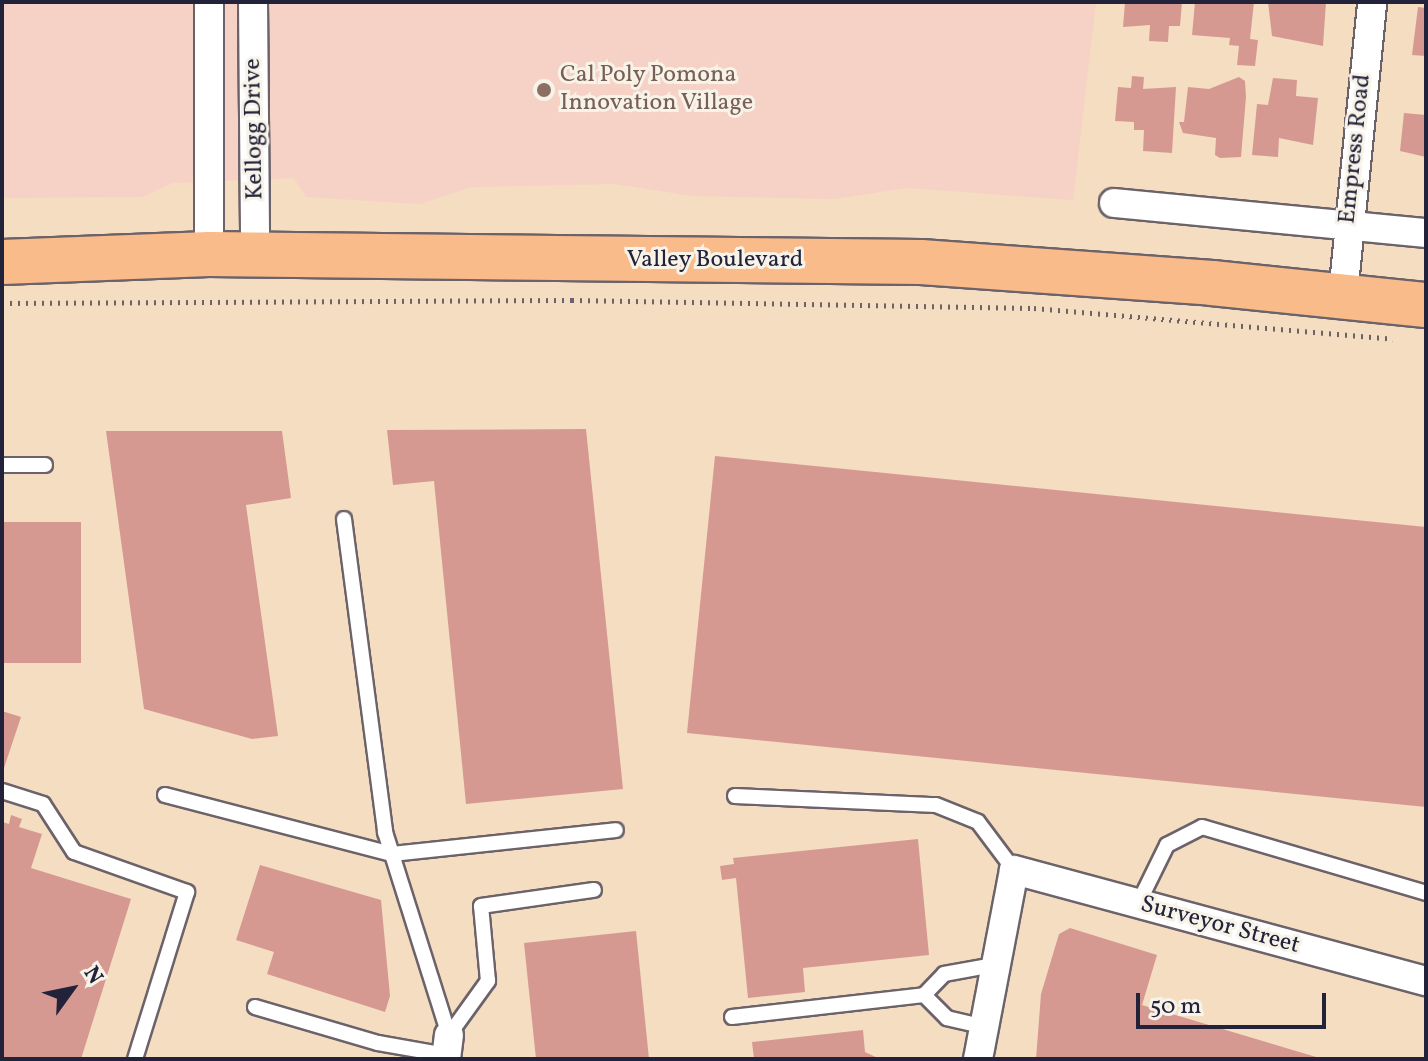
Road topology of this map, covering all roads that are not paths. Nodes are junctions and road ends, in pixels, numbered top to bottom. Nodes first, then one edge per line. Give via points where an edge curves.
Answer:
1 (209, 2) edge
2 (253, 2) edge
3 (1372, 2) edge
4 (1114, 203) dead end
5 (1348, 223) junction
6 (1426, 233) edge
7 (209, 254) junction
8 (255, 255) junction
9 (2, 262) edge
10 (1343, 295) junction
11 (1418, 323) edge
12 (2, 465) edge
13 (45, 465) dead end
14 (344, 519) dead end
15 (2, 791) edge
16 (165, 795) dead end
17 (735, 796) dead end
18 (616, 830) dead end
19 (392, 854) junction
20 (1014, 870) junction
21 (594, 890) dead end
22 (1426, 893) edge
23 (1138, 904) junction
24 (994, 965) junction
25 (1426, 981) edge
26 (924, 995) junction
27 (255, 1007) dead end
28 (732, 1017) dead end
29 (981, 1026) junction
30 (447, 1050) edge
31 (135, 1059) edge
32 (978, 1059) edge

1 - 7 street, Kellogg Drive
2 - 8 street, Kellogg Drive
3 - 5 street, Empress Road
4 - 5 street
5 - 6 street
5 - 10 street, Empress Road
7 - 8 main road, Valley Boulevard
7 - 9 main road, Valley Boulevard
8 - 10 main road, Valley Boulevard via 921,262
10 - 11 main road, Valley Boulevard
12 - 13 lane
14 - 19 lane
15 - 31 lane via 43,804 74,852 187,892
16 - 19 lane
17 - 20 lane via 936,805 978,822
18 - 19 lane
19 - 30 lane
20 - 23 street, Surveyor Street
20 - 24 street
21 - 30 lane via 481,906 488,981
22 - 23 lane via 1202,827 1167,845
23 - 25 street, Surveyor Street
24 - 26 lane via 944,974
24 - 29 street
26 - 28 lane
26 - 29 lane via 947,1018
27 - 30 lane via 378,1043
29 - 32 street

